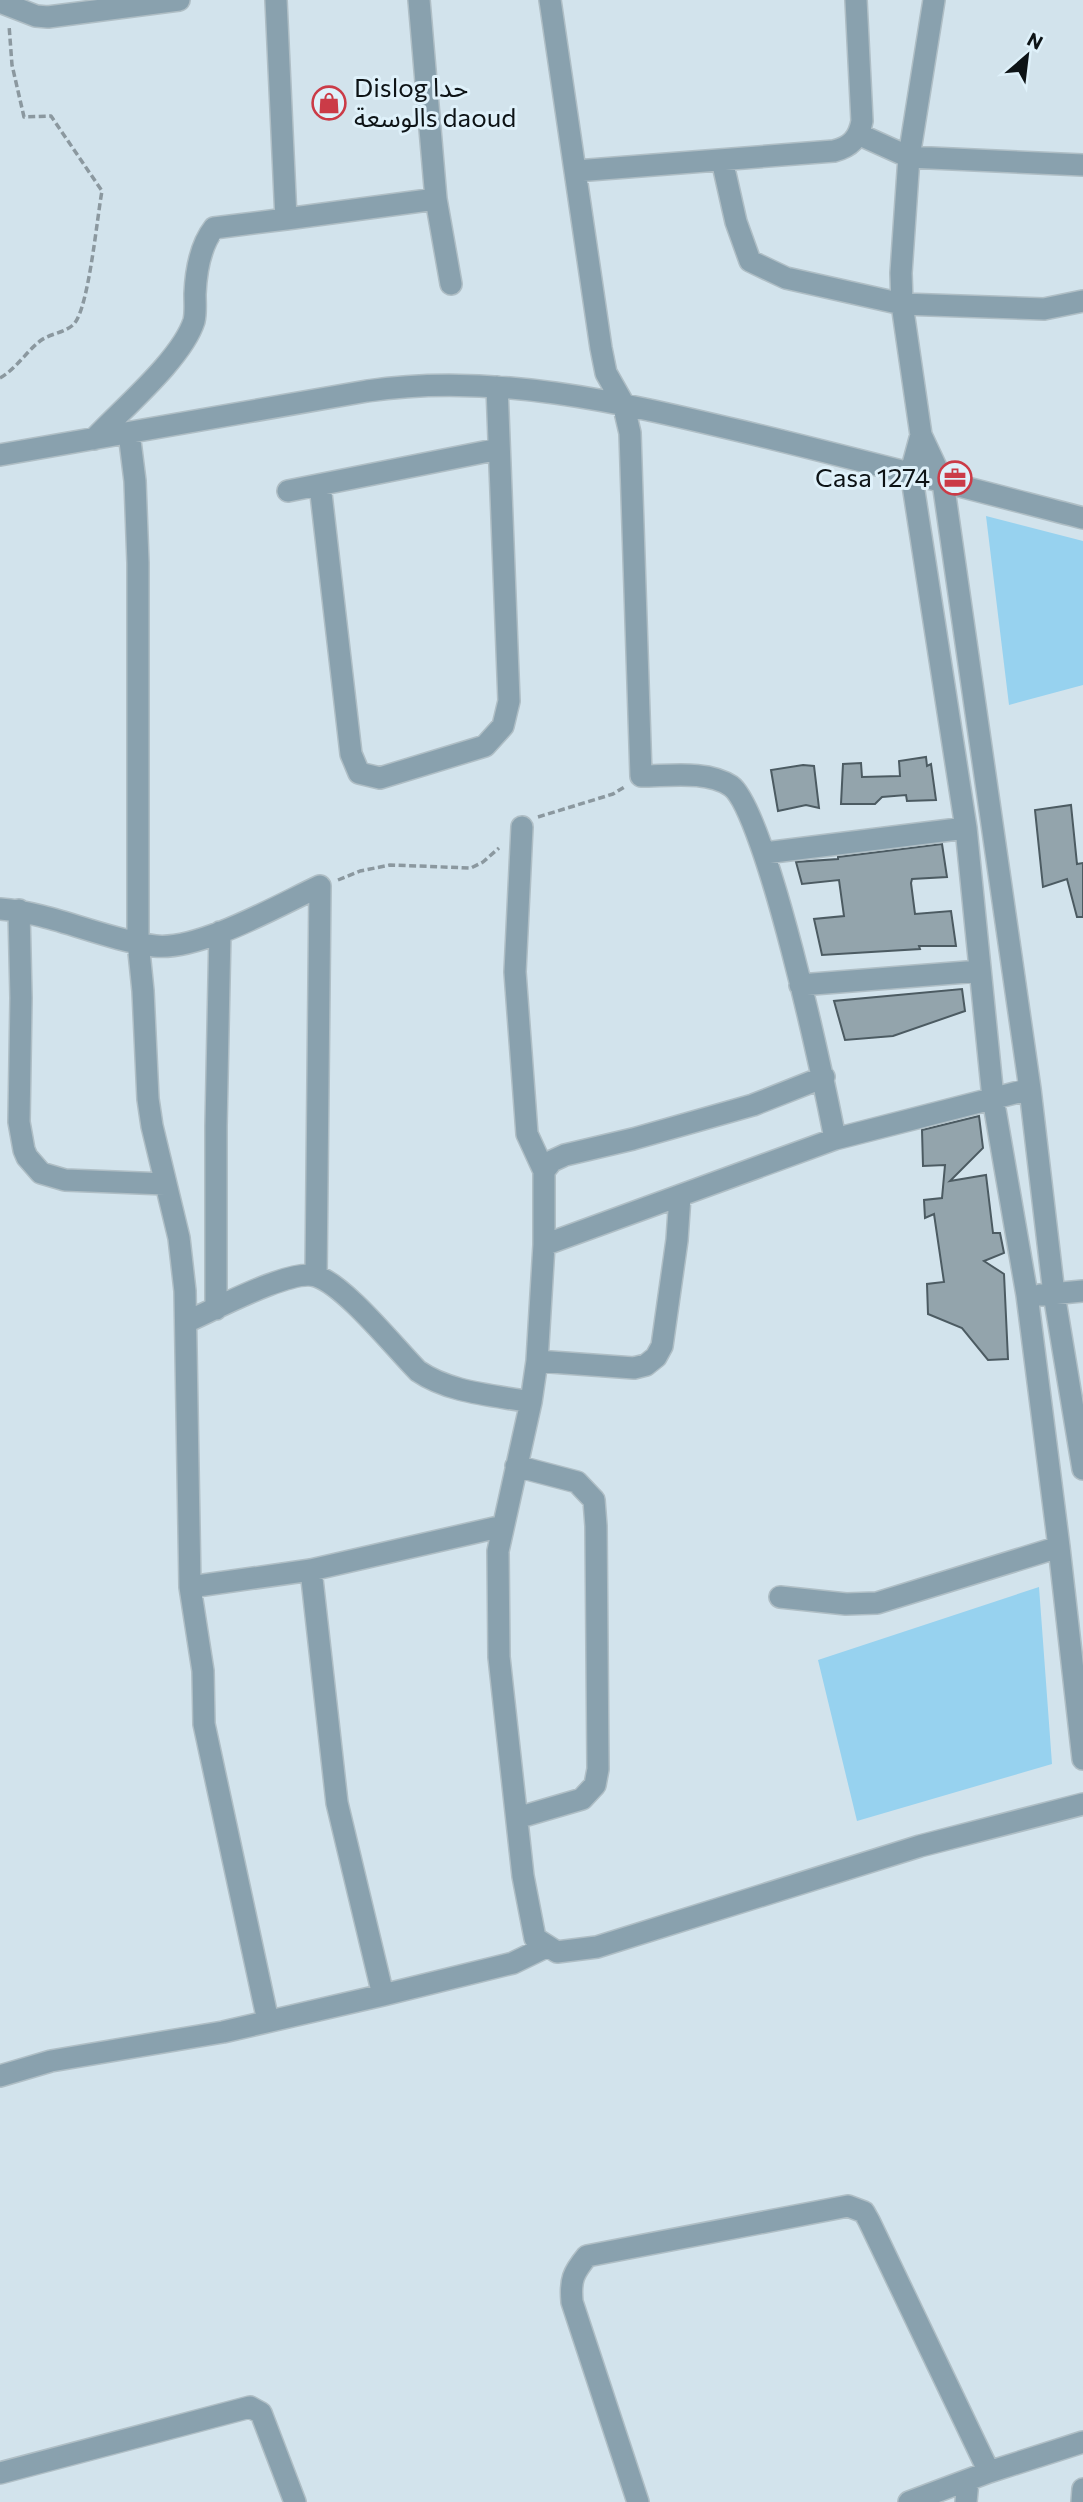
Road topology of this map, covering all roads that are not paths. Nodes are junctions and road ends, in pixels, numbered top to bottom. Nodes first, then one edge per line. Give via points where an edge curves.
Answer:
1 (179, 0) edge
2 (276, 0) edge
3 (419, 0) edge
4 (550, 0) edge
5 (856, 0) edge
6 (934, 0) edge
7 (4, 4) edge
8 (858, 134) junction
9 (909, 157) junction
10 (722, 160) junction
11 (1083, 165) edge
12 (576, 170) junction
13 (436, 199) junction
14 (286, 219) junction
15 (451, 284) dead end
16 (1083, 301) edge
17 (902, 304) junction
18 (497, 387) junction
19 (623, 403) junction
20 (129, 433) junction
21 (921, 435) junction
22 (94, 439) junction
23 (499, 449) junction
24 (0, 454) edge
25 (911, 472) junction
26 (943, 482) junction
27 (320, 485) junction
28 (288, 491) dead end
29 (1083, 518) edge
30 (522, 827) road end
31 (966, 828) junction
32 (765, 853) junction
33 (9, 910) edge
34 (220, 932) junction
35 (138, 942) junction
36 (980, 971) junction
37 (800, 985) junction
38 (824, 1077) junction
39 (1030, 1089) junction
40 (993, 1098) junction
41 (835, 1139) junction
42 (544, 1171) junction
43 (164, 1184) junction
44 (680, 1196) junction
45 (544, 1245) junction
46 (316, 1276) junction
47 (1083, 1292) edge
48 (1054, 1294) junction
49 (1027, 1295) junction
50 (216, 1309) junction
51 (186, 1322) junction
52 (1083, 1332) edge
53 (1062, 1334) junction
54 (1033, 1336) junction
55 (537, 1361) junction
56 (531, 1402) junction
57 (516, 1466) junction
58 (1083, 1469) edge
59 (503, 1526) junction
60 (1059, 1547) junction
61 (311, 1570) junction
62 (190, 1587) junction
63 (780, 1597) dead end
64 (1083, 1751) edge
65 (1083, 1804) edge
66 (517, 1818) junction
67 (546, 1947) junction
68 (383, 1995) junction
69 (268, 2021) junction
70 (0, 2076) edge
71 (1083, 2442) edge
72 (989, 2472) junction
73 (0, 2473) edge
74 (968, 2480) junction
75 (1083, 2489) edge
76 (295, 2502) edge
77 (638, 2502) edge
78 (909, 2502) edge
79 (966, 2502) edge
80 (1082, 2502) edge

1 - 7 street via 48,17
2 - 14 street
3 - 13 street
4 - 12 street
5 - 8 street via 862,121
6 - 9 street
8 - 9 street
8 - 10 street via 850,145 834,151
9 - 11 street
9 - 17 street
10 - 12 street
10 - 17 street via 750,261 786,278
12 - 19 street via 606,373
13 - 14 street
13 - 15 street
14 - 22 street via 214,228 201,253 194,319 186,340
16 - 17 street via 1044,309
17 - 21 street
18 - 19 street
18 - 20 street via 450,383 400,386
18 - 23 street
19 - 25 street
19 - 32 street via 630,433 641,776 717,779 733,788
20 - 22 street
20 - 35 street via 138,563
21 - 25 street
21 - 26 street
22 - 24 street
23 - 27 street
23 - 27 street via 509,701 503,726 485,746 380,778 359,773 351,754
25 - 26 street
25 - 31 street
26 - 29 street
26 - 39 street
27 - 28 street
30 - 42 street via 516,986 527,1134
31 - 32 street
31 - 36 street
32 - 37 street
33 - 35 street
33 - 43 street via 21,998 19,1122 27,1157 41,1173 65,1181
34 - 35 street via 187,943 158,946
34 - 46 street via 320,886
34 - 50 street
35 - 43 street via 148,1099
36 - 37 street
36 - 40 street
37 - 38 street
38 - 41 street
38 - 42 street via 753,1105 565,1155
39 - 40 street
39 - 48 street
40 - 41 street
40 - 49 street
41 - 44 street
42 - 45 street
43 - 51 street via 179,1238
44 - 45 street
44 - 55 street via 672,1284 662,1346 656,1357 634,1368
45 - 55 street
46 - 50 street via 295,1276
46 - 56 street via 352,1302 428,1378 448,1387
47 - 48 street
48 - 49 street
48 - 53 street
49 - 54 street
50 - 51 street
51 - 62 street
52 - 53 street
53 - 54 street
53 - 58 street
54 - 60 street
55 - 56 street
56 - 57 street
57 - 59 street
57 - 66 street via 577,1482 594,1500 598,1769 595,1785 582,1799
59 - 61 street
59 - 66 street via 498,1551 499,1657
60 - 63 street via 877,1602 846,1604
60 - 64 street
61 - 62 street
61 - 68 street via 337,1803
62 - 69 street via 203,1671 204,1724
65 - 67 street via 920,1846 597,1947 557,1952
66 - 67 street via 535,1938
67 - 68 street via 513,1963
68 - 69 street
69 - 70 street via 51,2061
71 - 72 street
72 - 74 street
72 - 77 street via 869,2221 864,2212 848,2206 587,2256 578,2267 570,2283 572,2302
73 - 76 street via 250,2407 261,2413
74 - 78 street
74 - 79 street
75 - 80 street

